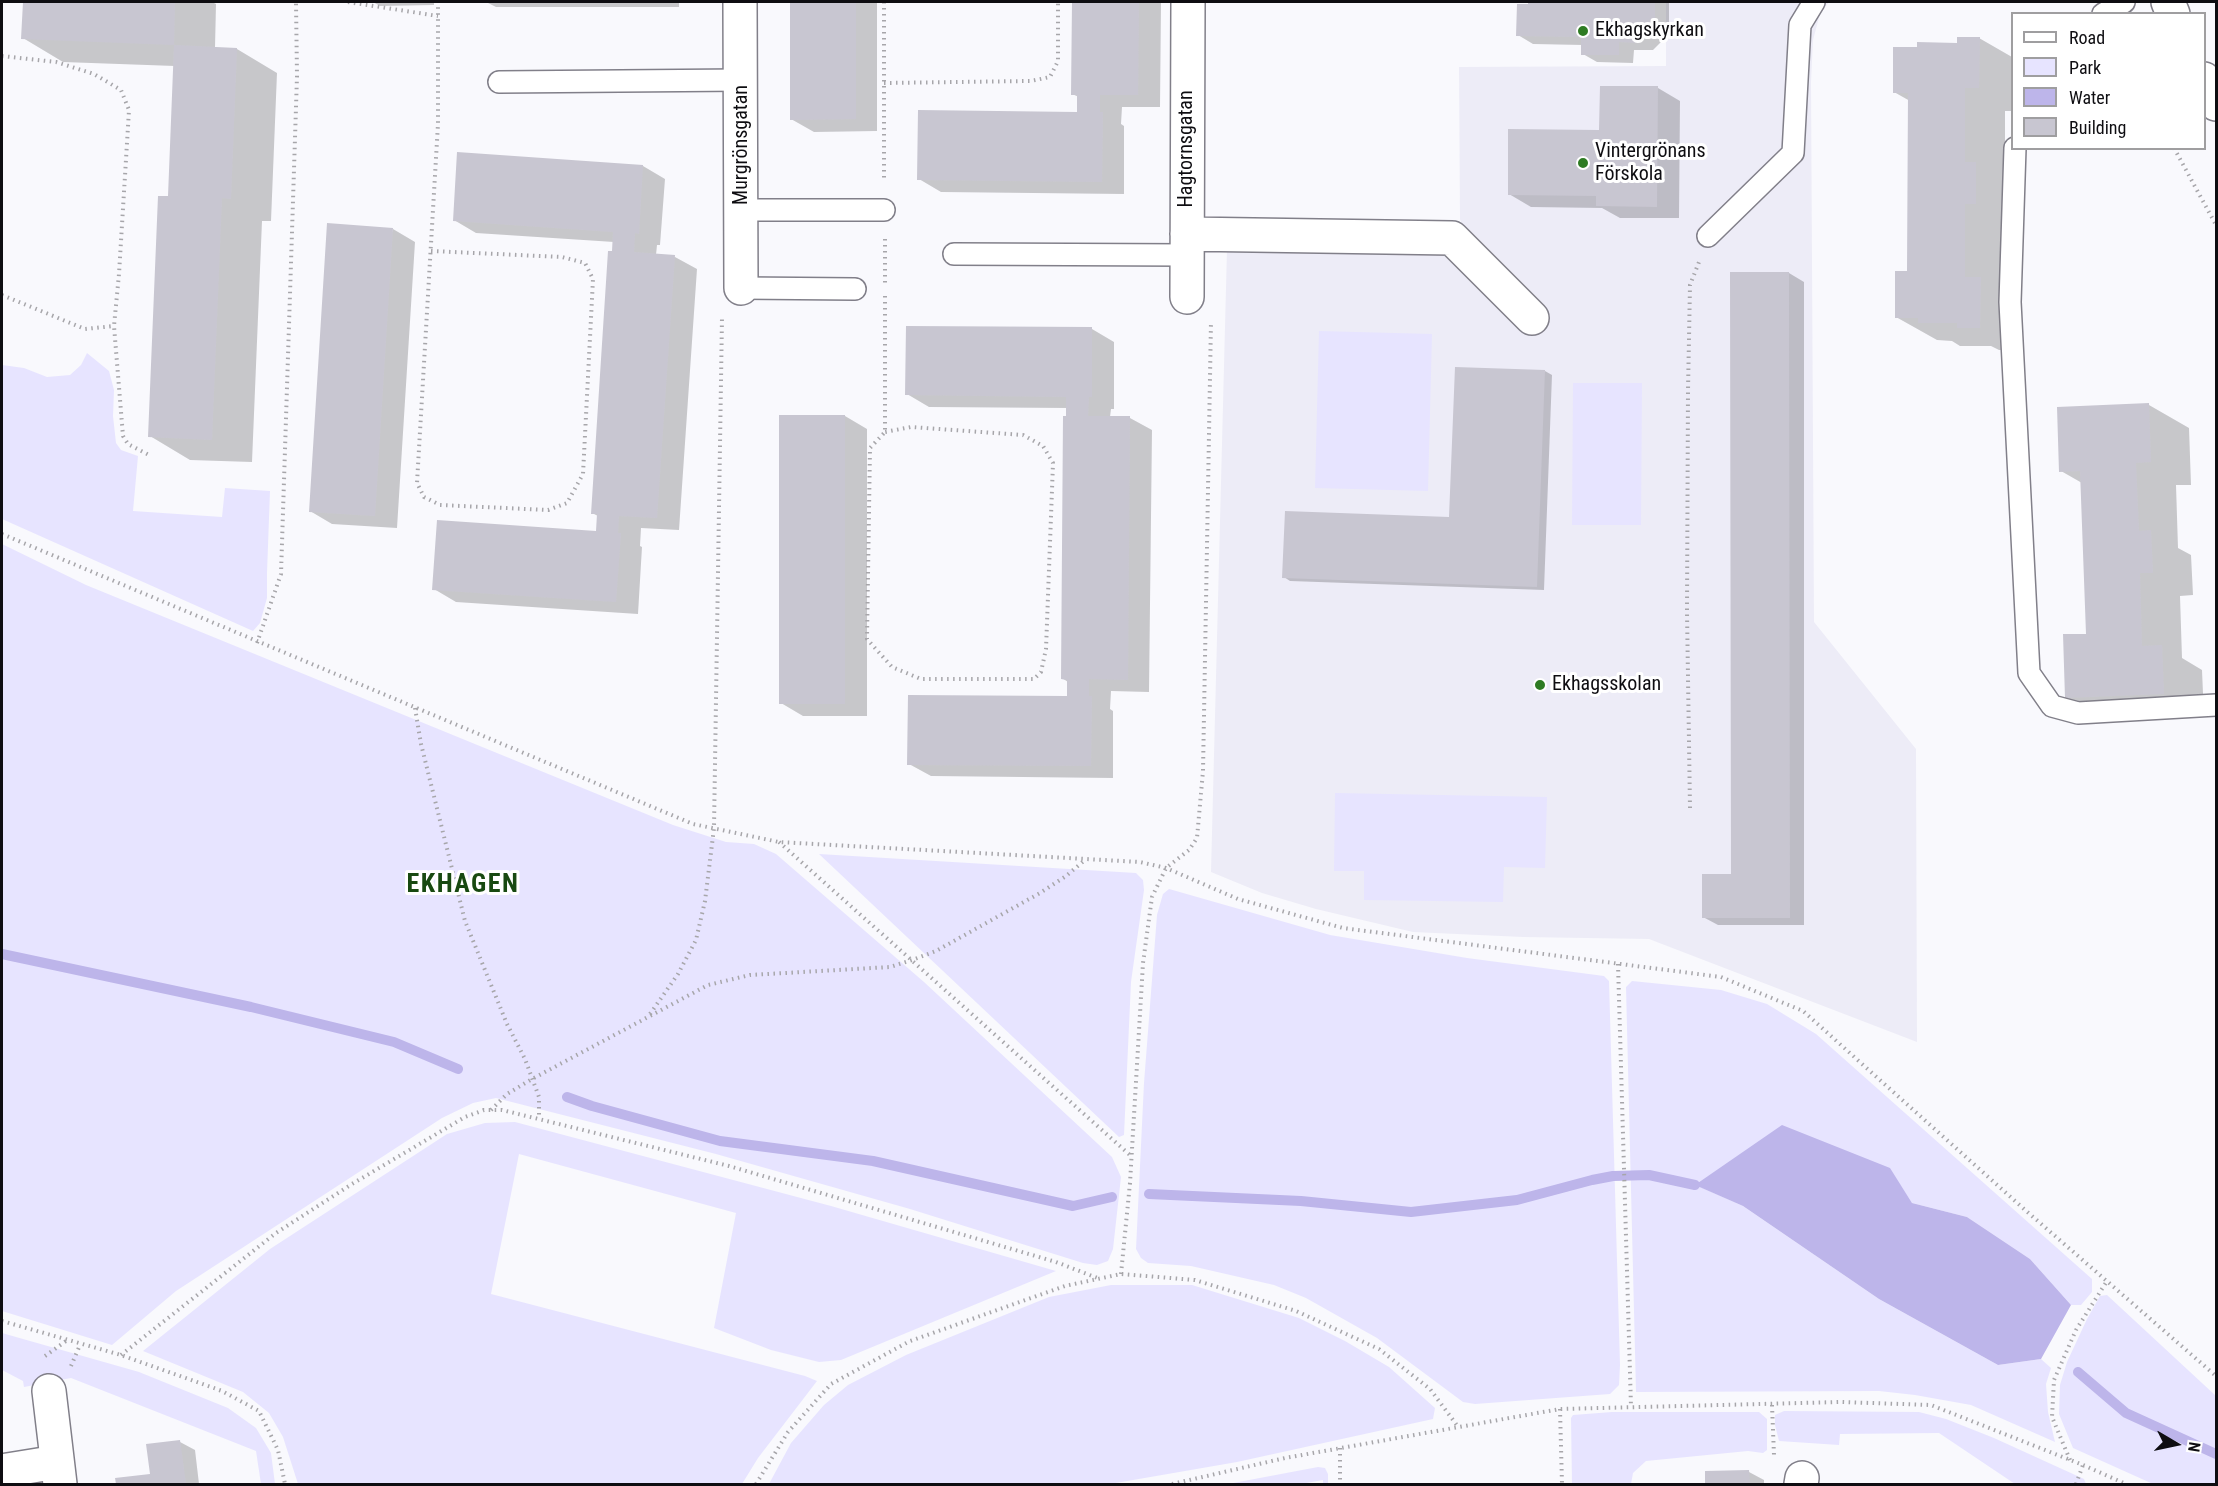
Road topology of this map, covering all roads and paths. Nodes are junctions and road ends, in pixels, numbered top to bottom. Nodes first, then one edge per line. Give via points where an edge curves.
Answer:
1 (296, 2) edge
2 (348, 2) edge
3 (438, 2) edge
4 (741, 2) edge
5 (884, 2) edge
6 (1058, 2) edge
7 (1188, 2) edge
8 (1814, 2) edge
9 (2124, 2) edge
10 (2106, 12) edge
11 (438, 16) junction
12 (2, 56) edge
13 (742, 80) junction
14 (2206, 81) edge
15 (499, 82) dead end
16 (884, 83) junction
17 (2217, 104) edge
18 (2015, 150) edge
19 (2175, 150) edge
20 (742, 210) junction
21 (884, 210) junction
22 (2217, 225) edge
23 (1708, 236) joint
24 (1187, 244) junction
25 (431, 251) junction
26 (954, 254) dead end
27 (741, 288) junction
28 (855, 290) dead end
29 (2, 295) edge
30 (1187, 297) dead end
31 (1532, 318) dead end
32 (114, 326) junction
33 (1210, 336) dead end
34 (885, 432) junction
35 (151, 456) dead end
36 (2, 534) edge
37 (257, 643) junction
38 (2217, 705) edge
39 (415, 708) junction
40 (1690, 808) dead end
41 (714, 828) junction
42 (779, 842) junction
43 (1085, 859) junction
44 (1166, 868) junction
45 (912, 960) junction
46 (1618, 963) junction
47 (650, 1014) junction
48 (532, 1079) junction
49 (490, 1110) junction
50 (539, 1119) junction
51 (1132, 1157) junction
52 (1121, 1274) junction
53 (1100, 1279) junction
54 (2107, 1281) junction
55 (2, 1321) edge
56 (80, 1345) junction
57 (74, 1356) dead end
58 (120, 1356) junction
59 (2217, 1376) edge
60 (49, 1391) dead end
61 (1772, 1405) junction
62 (1631, 1407) junction
63 (1560, 1408) junction
64 (1459, 1428) junction
65 (1340, 1448) junction
66 (2070, 1460) junction
67 (2083, 1465) junction
68 (2, 1471) edge
69 (58, 1473) edge
70 (1801, 1481) edge
71 (285, 1485) edge
72 (756, 1485) edge
73 (1172, 1485) edge
74 (1340, 1485) edge
75 (1562, 1485) edge
76 (2076, 1485) edge
77 (2126, 1485) edge

1 - 37 path via 281,574
2 - 11 path
3 - 11 path
4 - 13 street, Murgrönsgatan
5 - 16 path
6 - 16 path via 1059,61 1050,76 1031,81
7 - 24 street, Hagtornsgatan
8 - 23 lane via 1800,25 1793,153
9 - 10 lane
11 - 25 path via 438,124
12 - 32 path via 56,62 94,74 121,90 129,110
13 - 15 lane
13 - 20 street, Murgrönsgatan
14 - 17 street
16 - 21 path
18 - 38 lane via 2010,302 2029,673 2052,706 2078,713
19 - 22 path
20 - 21 lane
20 - 27 street, Murgrönsgatan
21 - 34 path
23 - 40 path via 1690,285
24 - 26 lane
24 - 30 street, Hagtornsgatan
24 - 31 street via 1452,238
25 - 25 path via 417,483 424,497 440,505 548,510 567,503 583,474 593,279 585,262 562,257
27 - 28 lane
27 - 41 path via 722,291
29 - 32 path via 85,329
32 - 35 path via 123,436 128,444
33 - 44 path via 1203,771 1197,838 1189,850
34 - 34 path via 870,448 867,639 892,667 921,679 1034,679 1041,672 1046,649 1053,463 1043,446 1023,435 911,427
36 - 37 path
37 - 39 path
39 - 41 path via 693,824
39 - 48 path via 465,921
41 - 42 path
41 - 47 path via 696,940
42 - 43 path
42 - 45 path
43 - 44 path via 1140,862
43 - 45 path via 1040,893 936,951
44 - 46 path via 1238,899 1343,928
44 - 51 path via 1152,897 1143,963
45 - 47 path via 890,967 750,975 708,985
45 - 51 path
46 - 54 path via 1721,977 1803,1011
46 - 62 path
47 - 48 path
48 - 49 path
48 - 50 path via 539,1097
49 - 50 path
49 - 58 path via 465,1117 276,1233
50 - 53 path via 729,1166
51 - 52 path
52 - 53 path
52 - 64 path via 1195,1280 1296,1311 1379,1349 1430,1389
53 - 72 path via 1065,1286 910,1341 831,1384 788,1432
54 - 59 path
54 - 66 path via 2076,1330 2054,1380 2052,1417
55 - 56 path
56 - 57 path
56 - 58 path
58 - 71 path via 222,1391 259,1411 278,1450
60 - 69 street
61 - 62 path
61 - 66 path via 1931,1405
61 - 70 path via 1774,1455
62 - 63 path
63 - 64 path
63 - 75 path
64 - 65 path
65 - 73 path
65 - 74 path
66 - 67 path
67 - 76 path
67 - 77 path
68 - 69 street

